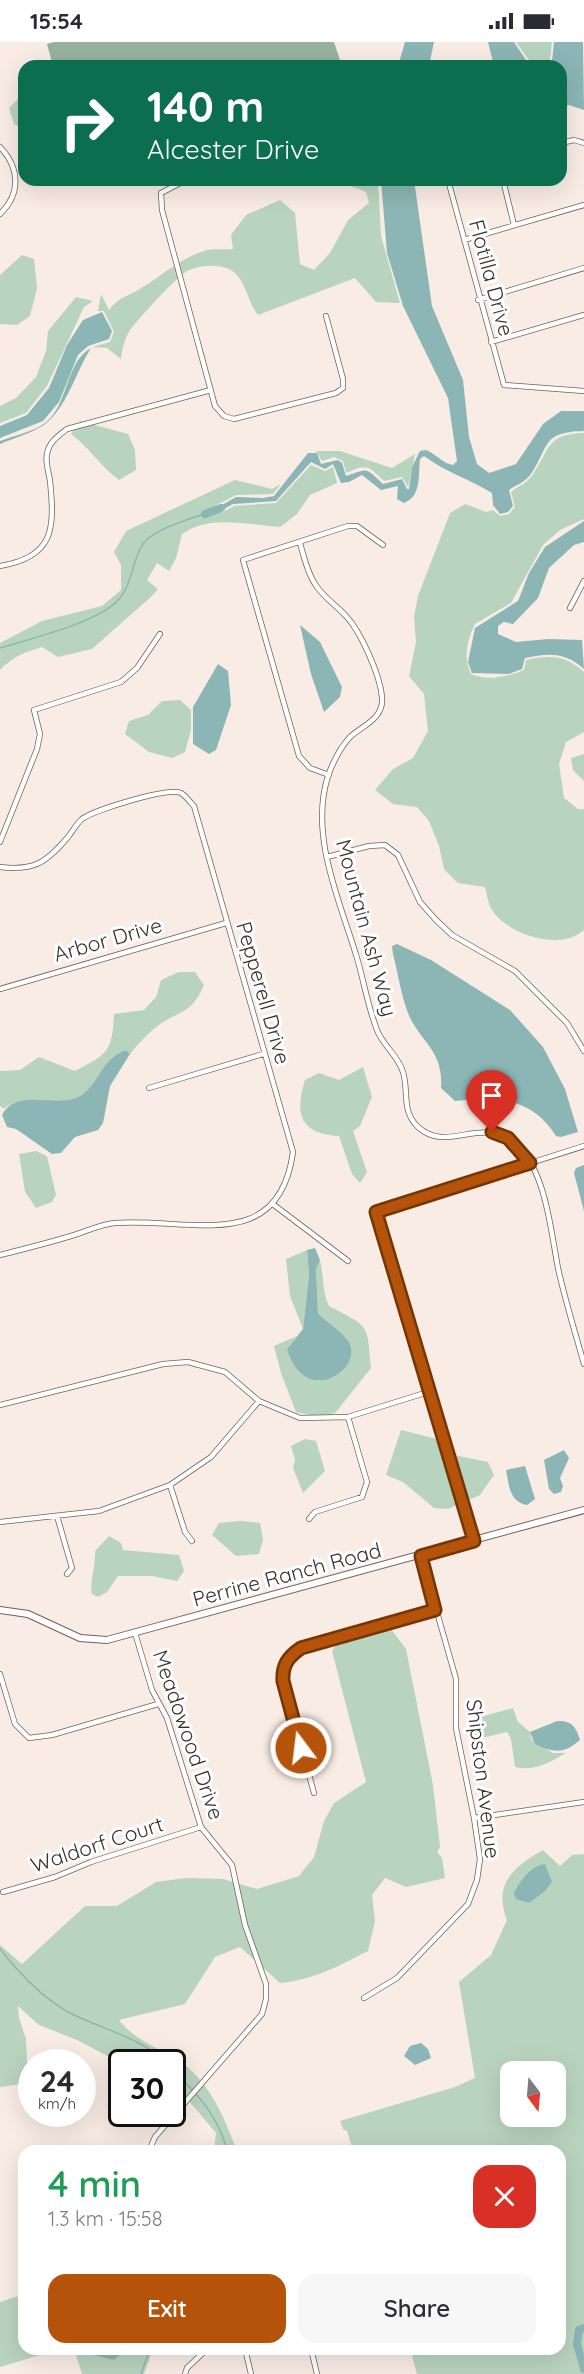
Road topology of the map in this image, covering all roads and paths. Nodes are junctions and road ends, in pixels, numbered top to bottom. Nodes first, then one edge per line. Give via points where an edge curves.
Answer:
1 (567, 142) edge
2 (584, 143) edge
3 (0, 147) edge
4 (174, 186) edge
5 (450, 186) edge
6 (504, 186) edge
7 (584, 205) edge
8 (0, 214) edge
9 (514, 225) junction
10 (464, 240) junction
11 (584, 268) edge
12 (478, 300) junction
13 (584, 315) edge
14 (326, 316) dead end
15 (491, 342) junction
16 (211, 390) junction
17 (584, 391) edge
18 (300, 543) junction
19 (383, 544) dead end
20 (0, 566) edge
21 (584, 581) edge
22 (570, 608) dead end
23 (160, 634) dead end
24 (329, 775) junction
25 (0, 842) edge
26 (327, 857) junction
27 (0, 867) edge
28 (226, 923) junction
29 (0, 989) edge
30 (584, 1051) edge
31 (262, 1054) junction
32 (149, 1088) dead end
33 (584, 1146) edge
34 (530, 1163) junction
35 (274, 1205) junction
36 (0, 1254) edge
37 (348, 1261) dead end
38 (584, 1364) edge
39 (428, 1392) junction
40 (259, 1401) junction
41 (0, 1405) edge
42 (348, 1417) junction
43 (170, 1485) junction
44 (584, 1510) edge
45 (57, 1516) junction
46 (309, 1519) dead end
47 (0, 1522) edge
48 (192, 1541) dead end
49 (474, 1541) junction
50 (421, 1556) junction
51 (67, 1574) dead end
52 (0, 1610) edge
53 (435, 1610) junction
54 (135, 1633) junction
55 (0, 1674) edge
56 (158, 1704) junction
57 (314, 1793) dead end
58 (584, 1802) edge
59 (474, 1818) junction
60 (201, 1827) junction
61 (3, 1892) dead end
62 (364, 1998) dead end
63 (151, 2145) edge
64 (201, 2355) edge
65 (246, 2355) edge
66 (312, 2355) edge
67 (185, 2374) edge
68 (251, 2374) edge
69 (317, 2374) edge

1 - 2 street
3 - 8 street via 12,163 16,184 11,204
4 - 16 street via 161,193 162,210
5 - 10 street, Flotilla Drive
6 - 9 street
7 - 9 street
9 - 10 street
10 - 12 street, Flotilla Drive
11 - 12 street
12 - 15 street, Flotilla Drive
13 - 15 street
14 - 16 street via 344,379 343,388 336,393 234,419 224,416 215,406
15 - 17 street, Flotilla Drive via 504,385
16 - 20 street via 79,425 53,440 47,455 51,536 36,554
18 - 19 street via 357,526
18 - 24 street, Mountain Ash Way via 314,583 357,631 380,684 382,700 373,721 342,747
18 - 24 street via 243,561 299,756 310,768
21 - 22 street
23 - 25 street via 137,668 121,682 34,710 40,734 37,749
24 - 26 street, Mountain Ash Way via 322,817
26 - 30 street via 369,846 385,846 398,855 420,902 436,920 452,935 515,971 567,1023
26 - 34 street, Mountain Ash Way via 375,1026 403,1073 409,1117 430,1135 444,1138 474,1131 508,1138
27 - 28 street, Pepperell Drive via 22,869 40,864 54,854 82,819 167,791 181,793 194,806
28 - 29 street, Arbor Drive
28 - 31 street, Pepperell Drive
31 - 32 street
31 - 35 street, Pepperell Drive via 292,1152 289,1176
33 - 34 street
34 - 38 street, Mountain Ash Way via 548,1215
34 - 39 street via 376,1212
35 - 36 street via 242,1222 114,1223
35 - 37 street
39 - 42 street
39 - 49 street
40 - 41 street via 225,1372 188,1362 163,1364
40 - 42 street via 300,1418
40 - 43 street via 211,1457
42 - 46 street via 367,1482 362,1497 315,1512
43 - 45 street via 99,1511
43 - 48 street via 185,1532
44 - 49 street, Perrine Ranch Road
45 - 47 street
45 - 51 street via 72,1568
49 - 50 street, Perrine Ranch Road
50 - 53 street, Shipston Avenue
50 - 54 street, Perrine Ranch Road
52 - 54 street, Perrine Ranch Road via 28,1614 80,1638 107,1640
53 - 57 street via 301,1648 285,1662 283,1681
53 - 59 street, Shipston Avenue via 456,1679 456,1728
54 - 56 street, Meadowood Drive
55 - 56 street via 18,1731 29,1738
56 - 60 street, Meadowood Drive via 167,1718
58 - 59 street
59 - 62 street, Shipston Avenue via 480,1859 468,1904 397,1978
60 - 61 street, Waldorf Court
60 - 63 street, Meadowood Drive via 232,1865 245,1926 266,1992 262,2014
64 - 67 street
65 - 68 street
66 - 69 street

